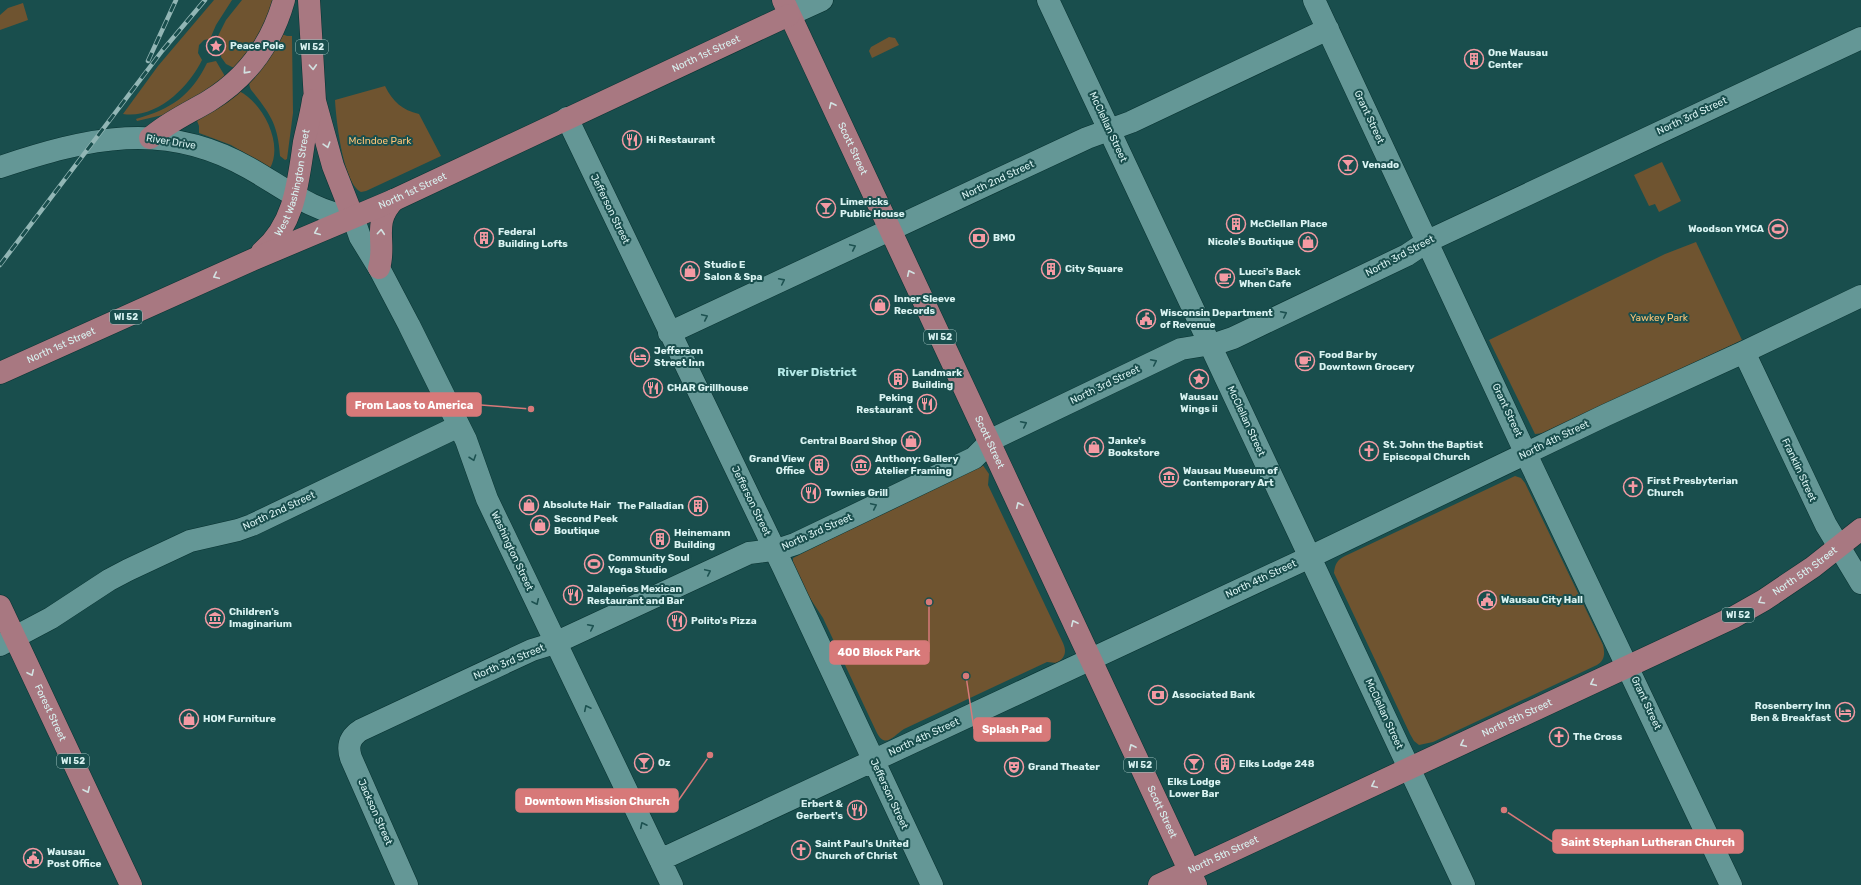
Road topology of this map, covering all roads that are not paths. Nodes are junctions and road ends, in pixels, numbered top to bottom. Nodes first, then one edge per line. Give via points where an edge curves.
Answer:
1 (284, 0) edge
2 (309, 0) edge
3 (822, 0) edge
4 (1048, 0) edge
5 (1314, 0) edge
6 (786, 7) edge
7 (1328, 29) junction
8 (1861, 39) edge
9 (314, 94) junction
10 (566, 118) junction
11 (1108, 129) junction
12 (150, 138) junction
13 (0, 167) edge
14 (295, 196) junction
15 (394, 200) junction
16 (353, 217) junction
17 (890, 230) junction
18 (1428, 241) junction
19 (252, 260) junction
20 (379, 268) junction
21 (1861, 296) edge
22 (669, 333) junction
23 (1210, 344) junction
24 (1744, 352) junction
25 (0, 373) edge
26 (459, 426) junction
27 (989, 442) junction
28 (1526, 454) junction
29 (1861, 529) edge
30 (1839, 547) junction
31 (774, 550) junction
32 (1310, 557) junction
33 (1861, 583) edge
34 (0, 606) edge
35 (7, 641) edge
36 (555, 643) junction
37 (1091, 658) junction
38 (1628, 667) junction
39 (352, 737) joint
40 (874, 761) junction
41 (1409, 769) junction
42 (660, 860) junction
43 (1193, 878) edge
44 (132, 885) edge
45 (407, 885) edge
46 (672, 885) edge
47 (932, 885) edge
48 (1160, 885) edge
49 (1464, 885) edge
50 (1732, 885) edge

1 -> 12 main road via 279,18 266,44 244,74 218,95 171,122
2 -> 9 main road, West Washington Street / WI 52
3 - 6 street, North 1st Street
4 - 11 street, McClellan Street
5 - 7 street, Grant Street
6 - 10 main road, North 1st Street
17 -> 6 main road, Scott Street / WI 52
7 - 11 street, North 2nd Street via 1131,122
7 - 18 street, Grant Street
8 - 18 street, North 3rd Street
9 - 14 main road, West Washington Street / WI 52
9 -> 16 main road, West Washington Street via 333,166
10 - 15 main road, North 1st Street
10 - 22 street, Jefferson Street
11 - 17 street, North 2nd Street
11 - 23 street, McClellan Street
12 - 13 street, River Drive via 122,137 94,141
12 - 14 street, River Drive via 189,143 218,152
14 - 16 street, River Drive via 329,212
14 - 19 main road, West Washington Street / WI 52 via 289,216 279,234
15 - 16 main road, North 1st Street
20 -> 15 main road via 381,226 386,211
16 -> 19 main road, North 1st Street
16 - 20 street, Washington Street via 365,246
22 -> 17 street, North 2nd Street
27 -> 17 main road, Scott Street / WI 52
23 -> 18 street, North 3rd Street via 1222,342 1258,326 1407,255
18 - 28 street, Grant Street
19 -> 25 main road, North 1st Street / WI 52
20 - 26 street, Washington Street
21 - 24 street, North 4th Street
22 - 31 street, Jefferson Street
27 -> 23 street, North 3rd Street via 1181,349
23 - 32 street, McClellan Street
24 - 28 street, North 4th Street
24 - 30 street, Franklin Street via 1815,504
26 - 35 street, North 2nd Street via 252,525 190,541 128,570 51,618
26 -> 36 street, Washington Street via 487,499
31 -> 27 street, North 3rd Street via 801,540 974,458
37 -> 27 main road, Scott Street / WI 52
28 - 32 street, North 4th Street
28 - 38 street, Grant Street
29 - 30 main road, North 5th Street / WI 52
30 - 33 street, Franklin Street
30 -> 38 main road, North 5th Street / WI 52 via 1813,567 1734,618
36 -> 31 street, North 3rd Street via 749,553
31 - 40 street, Jefferson Street
32 - 37 street, North 4th Street
32 - 41 street, McClellan Street
34 - 35 main road, Forest Street / WI 52
35 -> 44 main road, Forest Street / WI 52
36 - 39 street, North 3rd Street via 525,653 366,727
42 -> 36 street, Washington Street
37 - 40 street, North 4th Street
43 -> 37 main road, Scott Street / WI 52
38 -> 41 main road, North 5th Street / WI 52
38 - 50 street, Grant Street
39 - 45 street, Jackson Street via 349,747 351,758
40 - 42 street, North 4th Street
40 - 47 street, Jefferson Street
41 -> 43 main road, North 5th Street / WI 52
41 - 49 street, McClellan Street
42 - 46 street, Washington Street
43 - 48 main road, North 5th Street

